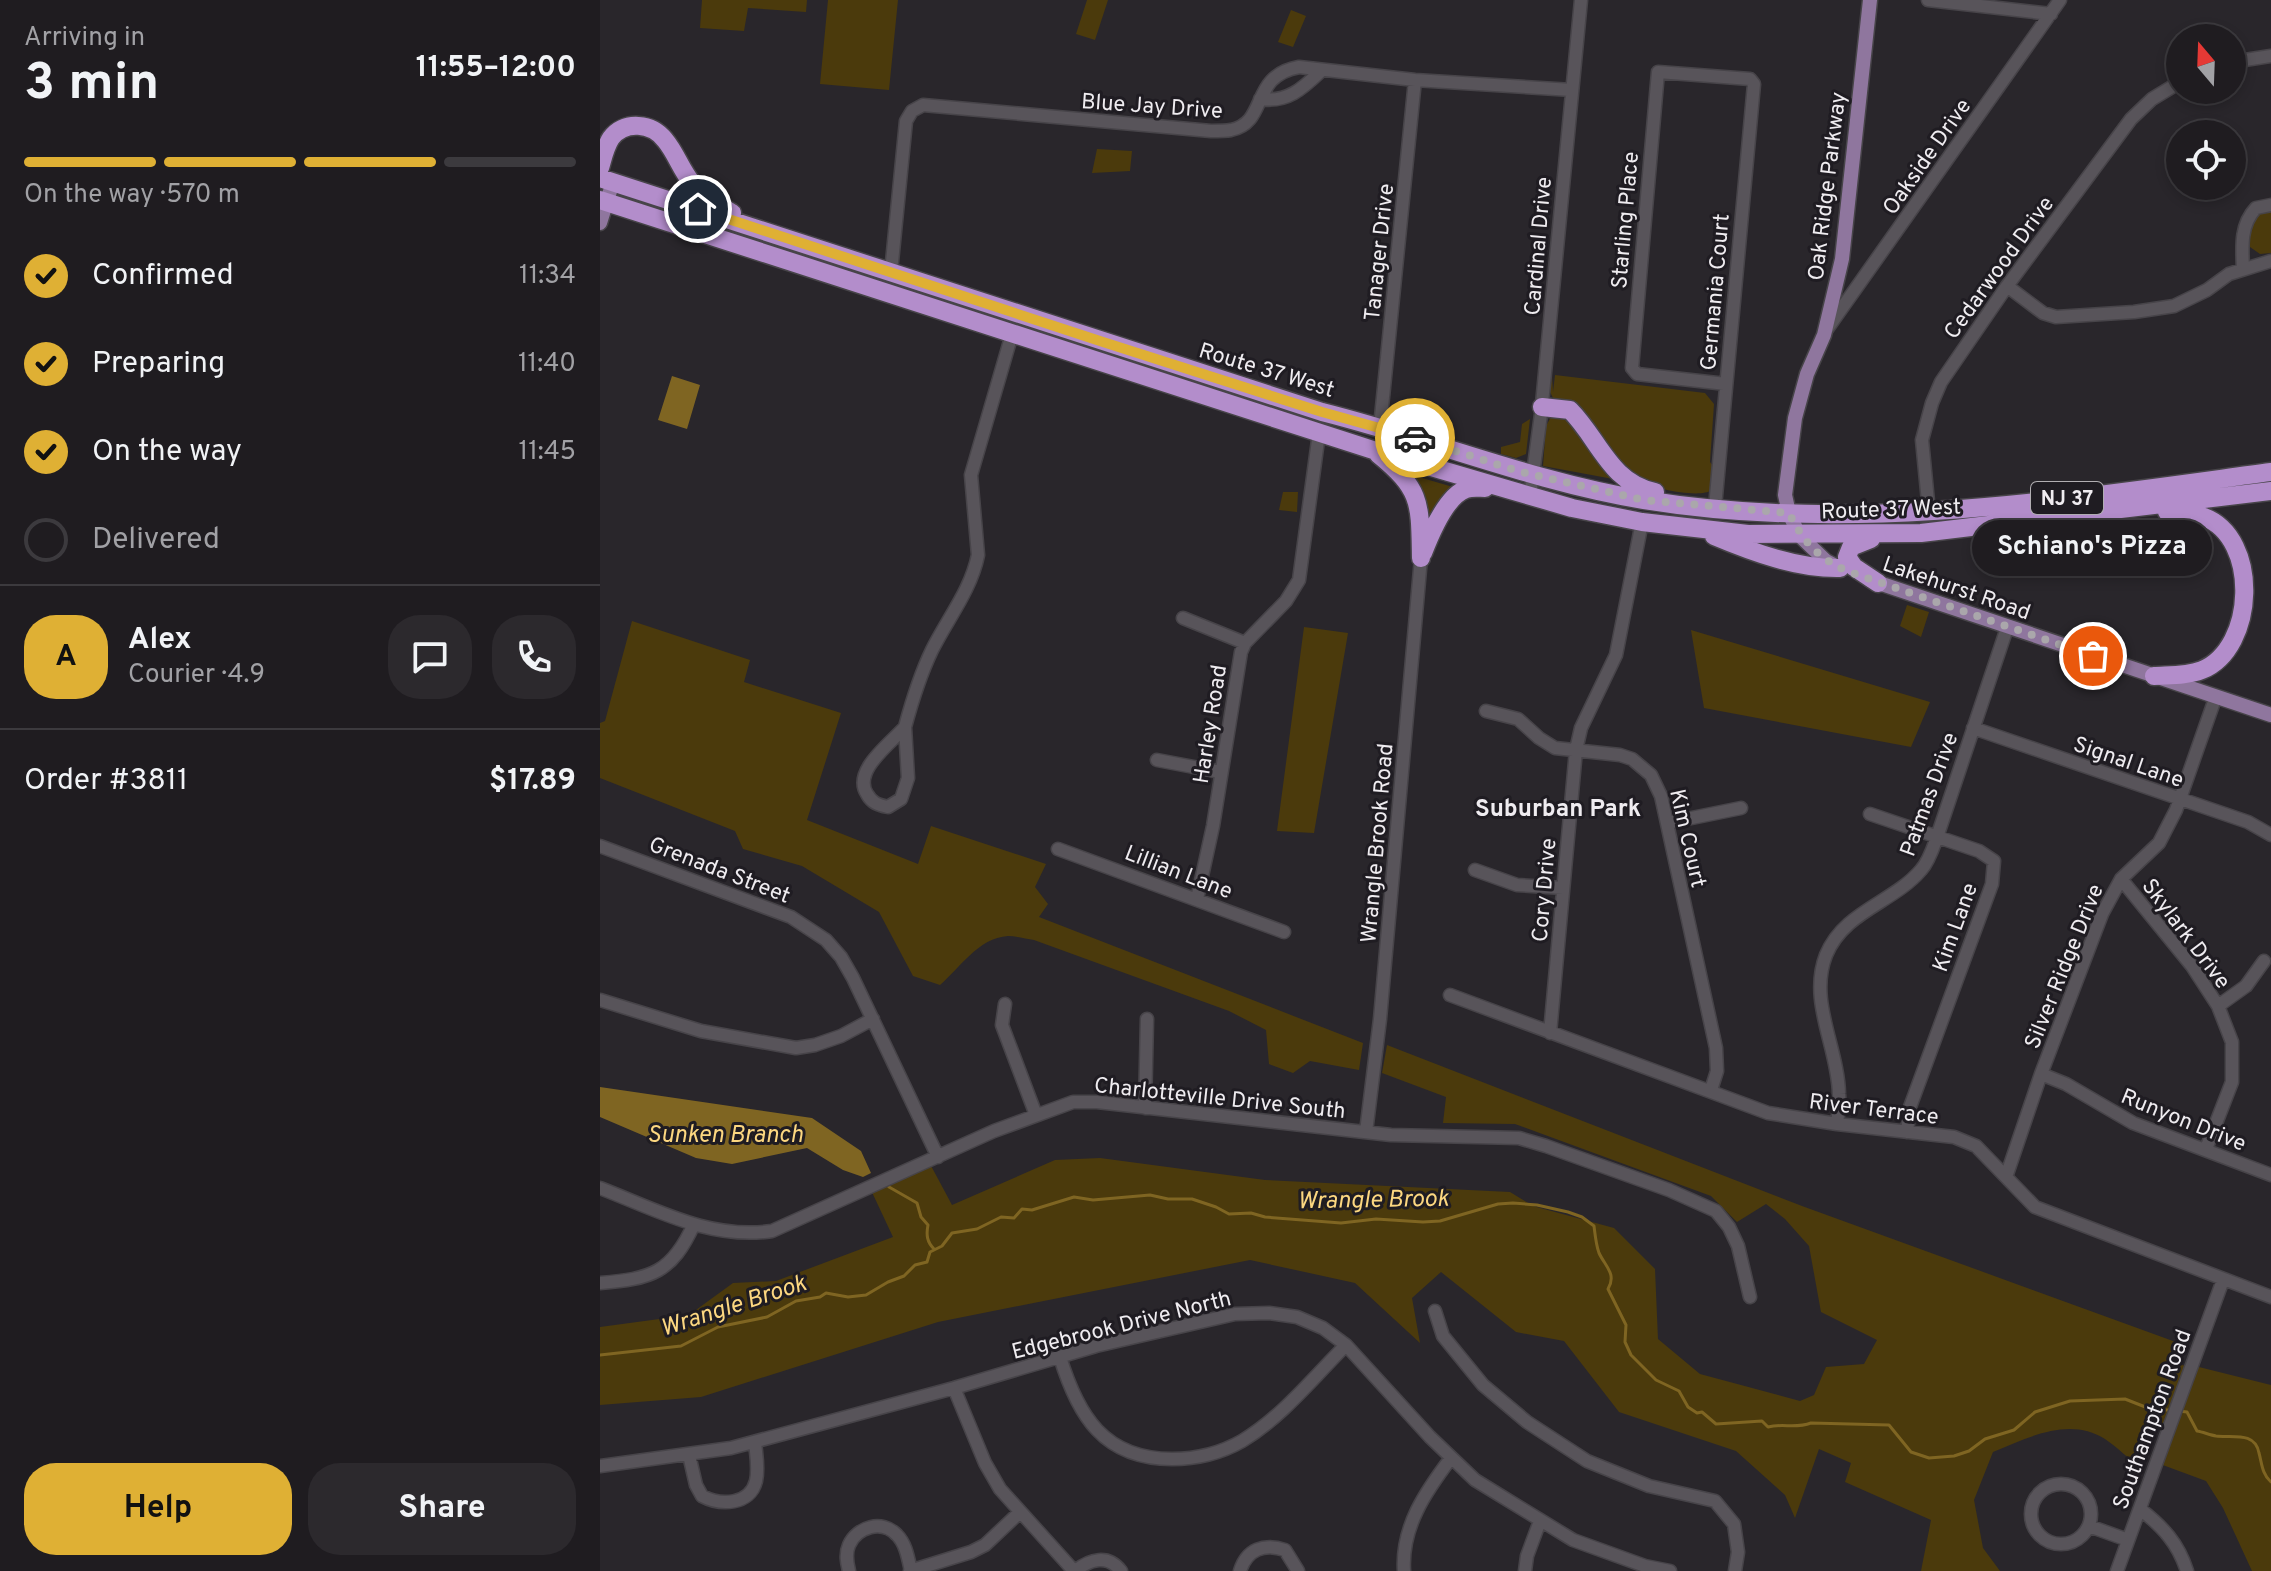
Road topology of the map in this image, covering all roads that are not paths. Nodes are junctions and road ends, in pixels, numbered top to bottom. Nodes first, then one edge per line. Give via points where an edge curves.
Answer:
1 (1581, 0) edge
2 (1870, 0) edge
3 (1928, 0) edge
4 (2060, 0) edge
5 (2051, 14) junction
6 (2271, 56) edge
7 (2246, 60) edge
8 (1322, 70) junction
9 (1658, 72) joint
10 (1415, 80) junction
11 (1572, 90) junction
12 (2166, 90) edge
13 (1260, 99) junction
14 (600, 168) edge
15 (607, 180) edge
16 (604, 201) edge
17 (2271, 205) edge
18 (600, 223) edge
19 (754, 227) junction
20 (2271, 261) edge
21 (2243, 269) junction
22 (891, 272) junction
23 (2007, 286) junction
24 (1012, 334) junction
25 (1824, 335) junction
26 (1726, 384) junction
27 (1542, 407) junction
28 (1380, 427) junction
29 (1319, 433) junction
30 (1373, 450) junction
31 (2271, 472) edge
32 (1534, 475) junction
33 (1500, 488) junction
34 (2271, 491) edge
35 (1530, 496) junction
36 (1711, 507) junction
37 (2125, 510) junction
38 (1929, 512) junction
39 (1789, 513) junction
40 (1642, 522) junction
41 (1692, 528) junction
42 (1799, 535) junction
43 (1885, 535) junction
44 (1421, 558) junction
45 (1840, 568) junction
46 (1878, 583) junction
47 (1183, 618) dead end
48 (2007, 628) junction
49 (1245, 643) junction
50 (2154, 676) junction
51 (2216, 696) junction
52 (1486, 711) dead end
53 (2271, 715) edge
54 (905, 727) junction
55 (1973, 728) junction
56 (1576, 750) junction
57 (1157, 760) dead end
58 (1220, 772) junction
59 (2179, 799) junction
60 (1741, 808) dead end
61 (1870, 814) dead end
62 (1667, 823) junction
63 (2271, 835) edge
64 (1937, 837) junction
65 (600, 846) edge
66 (1058, 849) dead end
67 (1475, 870) dead end
68 (2121, 879) junction
69 (1563, 888) junction
70 (1197, 899) junction
71 (1284, 932) dead end
72 (2264, 961) dead end
73 (1450, 995) dead end
74 (600, 1000) edge
75 (1005, 1004) dead end
76 (2218, 1006) junction
77 (873, 1019) junction
78 (1147, 1019) dead end
79 (1550, 1033) junction
80 (2041, 1074) junction
81 (1711, 1090) junction
82 (1145, 1108) junction
83 (1036, 1115) junction
84 (1837, 1124) junction
85 (1366, 1132) junction
86 (1907, 1132) junction
87 (2206, 1149) junction
88 (938, 1157) junction
89 (2271, 1175) edge
90 (2006, 1177) junction
91 (600, 1188) edge
92 (694, 1224) junction
93 (2223, 1280) junction
94 (600, 1283) edge
95 (2270, 1294) edge
96 (1750, 1297) dead end
97 (1435, 1311) dead end
98 (1346, 1345) junction
99 (1060, 1357) junction
100 (954, 1388) junction
101 (755, 1442) junction
102 (689, 1455) junction
103 (1451, 1458) junction
104 (600, 1466) edge
105 (2140, 1509) junction
106 (1020, 1512) junction
107 (1540, 1521) junction
108 (2089, 1526) junction
109 (2128, 1540) junction
110 (932, 1568) edge
111 (849, 1571) edge
112 (910, 1571) edge
113 (1075, 1571) edge
114 (1121, 1571) edge
115 (1240, 1571) edge
116 (1298, 1571) edge
117 (1404, 1571) edge
118 (1525, 1571) edge
119 (1670, 1571) edge
120 (1735, 1571) edge
121 (2117, 1571) edge
122 (2187, 1571) edge

1 - 11 street, Cardinal Drive
2 - 25 main road, Oak Ridge Parkway via 1842,259
3 - 5 street
4 - 5 street, Oakside Drive
5 - 25 street, Oakside Drive
6 - 7 street
8 - 10 street, Blue Jay Drive
8 - 13 street via 1278,102
8 - 13 street, Blue Jay Drive via 1299,67 1281,72
9 - 26 street, Starling Place via 1631,363 1637,374
9 - 26 street, Germania Court via 1754,80
10 - 11 street, Blue Jay Drive
10 - 28 street, Tanager Drive
11 - 27 street, Cardinal Drive
12 - 23 street, Cedarwood Drive via 2131,119
13 - 22 street, Blue Jay Drive via 1255,112 1233,130 1211,131 932,105 916,108 906,121
14 - 19 highway via 613,135 634,126 656,130 703,195
15 - 16 main road
15 - 19 highway, Route 37 West / NJ 37
16 - 18 main road
16 - 24 highway, Route 37 West / NJ 37
17 - 21 street via 2256,208 2246,223
19 - 22 highway, Route 37 West / NJ 37
20 - 21 street
21 - 23 street via 2174,306 2072,318 2043,313
22 - 28 highway, Route 37 West / NJ 37
23 - 38 street, Cedarwood Drive via 1932,403 1922,440
24 - 29 highway, Route 37 West / NJ 37
24 - 54 street via 971,475 976,566 916,687
25 - 39 main road, Oak Ridge Parkway via 1795,418 1785,495
26 - 36 street, Germania Court
27 - 32 street, Cardinal Drive
27 - 36 highway via 1570,410 1628,483
28 - 32 highway, Route 37 West / NJ 37
29 - 30 highway, Route 37 West / NJ 37
29 - 49 street, Harley Road via 1299,580
30 - 33 highway, Route 37 West / NJ 37
30 - 44 highway via 1415,494
31 - 38 highway, Route 37 West / NJ 37
32 - 35 street, Cardinal Drive
32 - 36 highway, Route 37 West / NJ 37 via 1644,500
33 - 35 highway, Route 37 West / NJ 37
33 - 44 highway via 1461,492 1443,512
34 - 37 highway, Route 37 West / NJ 37
35 - 40 highway, Route 37 West / NJ 37
36 - 39 highway, Route 37 West / NJ 37
37 - 43 highway, Route 37 West / NJ 37
37 - 50 highway via 2205,517 2235,545 2244,579 2240,622 2227,652 2203,670
38 - 39 highway, Route 37 West / NJ 37
39 - 42 main road, Lakehurst Road
40 - 41 highway, Route 37 West / NJ 37
40 - 56 street, Cory Drive via 1616,655
41 - 42 highway, Route 37 West / NJ 37
41 - 45 highway via 1818,569
42 - 43 highway, Route 37 West / NJ 37
42 - 45 main road, Lakehurst Road
43 - 46 highway via 1847,551 1854,567
44 - 85 street, Wrangle Brook Road
45 - 46 main road, Lakehurst Road
46 - 48 main road, Lakehurst Road
47 - 49 street
48 - 50 main road, Lakehurst Road
48 - 55 street, Patmas Drive
49 - 58 street, Harley Road
50 - 51 main road, Lakehurst Road
51 - 53 main road, Lakehurst Road
51 - 59 street, Silver Ridge Drive
52 - 56 street, Kim Court via 1518,719 1549,745
54 - 54 street via 863,777 864,789 877,805 888,807 904,795
55 - 59 street, Signal Lane
55 - 64 street, Patmas Drive
56 - 62 street, Kim Court via 1620,755 1640,765 1658,786
56 - 69 street, Cory Drive
57 - 58 street
58 - 70 street, Harley Road
59 - 63 street, Signal Lane
59 - 68 street, Silver Ridge Drive via 2159,843
60 - 62 street
61 - 64 street, Kim Lane
62 - 81 street, Kim Court via 1716,1048
64 - 84 street, Patmas Drive via 1923,869 1853,919 1826,955 1821,1004 1840,1092
64 - 86 street, Kim Lane via 1990,856 1995,874 1910,1107
65 - 77 street, Grenada Street via 791,917 841,957
66 - 70 street, Lillian Lane
67 - 69 street via 1517,885
68 - 76 street, Skylark Drive via 2178,947
68 - 80 street, Silver Ridge Drive via 2093,936
69 - 79 street, Cory Drive
70 - 71 street, Lillian Lane
72 - 76 street via 2246,986
73 - 79 street, River Terrace
74 - 77 street via 701,1031 796,1048 841,1036
75 - 83 street via 1002,1025
76 - 87 street, Skylark Drive via 2232,1042 2232,1082
77 - 88 street, Grenada Street
78 - 82 street
79 - 81 street, River Terrace
80 - 87 street, Runyon Drive via 2133,1123
80 - 90 street, Silver Ridge Drive
81 - 84 street, River Terrace via 1768,1113
82 - 83 street, Charlotteville Drive South via 1073,1102
82 - 85 street, Charlotteville Drive South
83 - 88 street, Charlotteville Drive South
84 - 86 street, River Terrace
85 - 96 street, Charlotteville Drive South via 1519,1138 1711,1208 1738,1246
86 - 90 street, River Terrace via 1954,1137 1976,1146
87 - 89 street, Runyon Drive
88 - 92 street, Charlotteville Drive South via 772,1231 734,1234
90 - 93 street, River Terrace via 2035,1207
91 - 92 street, Charlotteville Drive South
92 - 94 street via 666,1268 633,1281
93 - 95 street, River Terrace
93 - 105 street, Southampton Road
97 - 120 street via 1443,1336 1483,1385 1527,1422 1587,1461 1649,1486 1715,1501 1734,1524
98 - 99 street, Edgebrook Drive North via 1297,1317 1235,1314
98 - 99 street via 1273,1418 1233,1445 1194,1459 1140,1455 1106,1440 1077,1402
98 - 103 street, Edgebrook Drive North
99 - 100 street, Edgebrook Drive North
100 - 101 street, Edgebrook Drive North
100 - 106 street via 985,1463
101 - 102 street, Edgebrook Drive North
101 - 102 street via 753,1487 741,1500 727,1503 702,1496
102 - 104 street, Edgebrook Drive North
103 - 107 street, Edgebrook Drive North via 1475,1480
103 - 117 street via 1410,1527
105 - 109 street, Southampton Road
105 - 122 street via 2169,1534
106 - 110 street via 985,1545
106 - 113 street
107 - 118 street
107 - 119 street, Edgebrook Drive North via 1573,1540
108 - 108 street via 2077,1540 2050,1542 2031,1523 2032,1504 2043,1489 2071,1486 2086,1498
108 - 109 street
109 - 121 street, Southampton Road
110 - 112 street
111 - 112 street via 852,1540 859,1532 878,1527 901,1539
113 - 114 street via 1099,1559
115 - 116 street via 1247,1555 1272,1546 1285,1550

